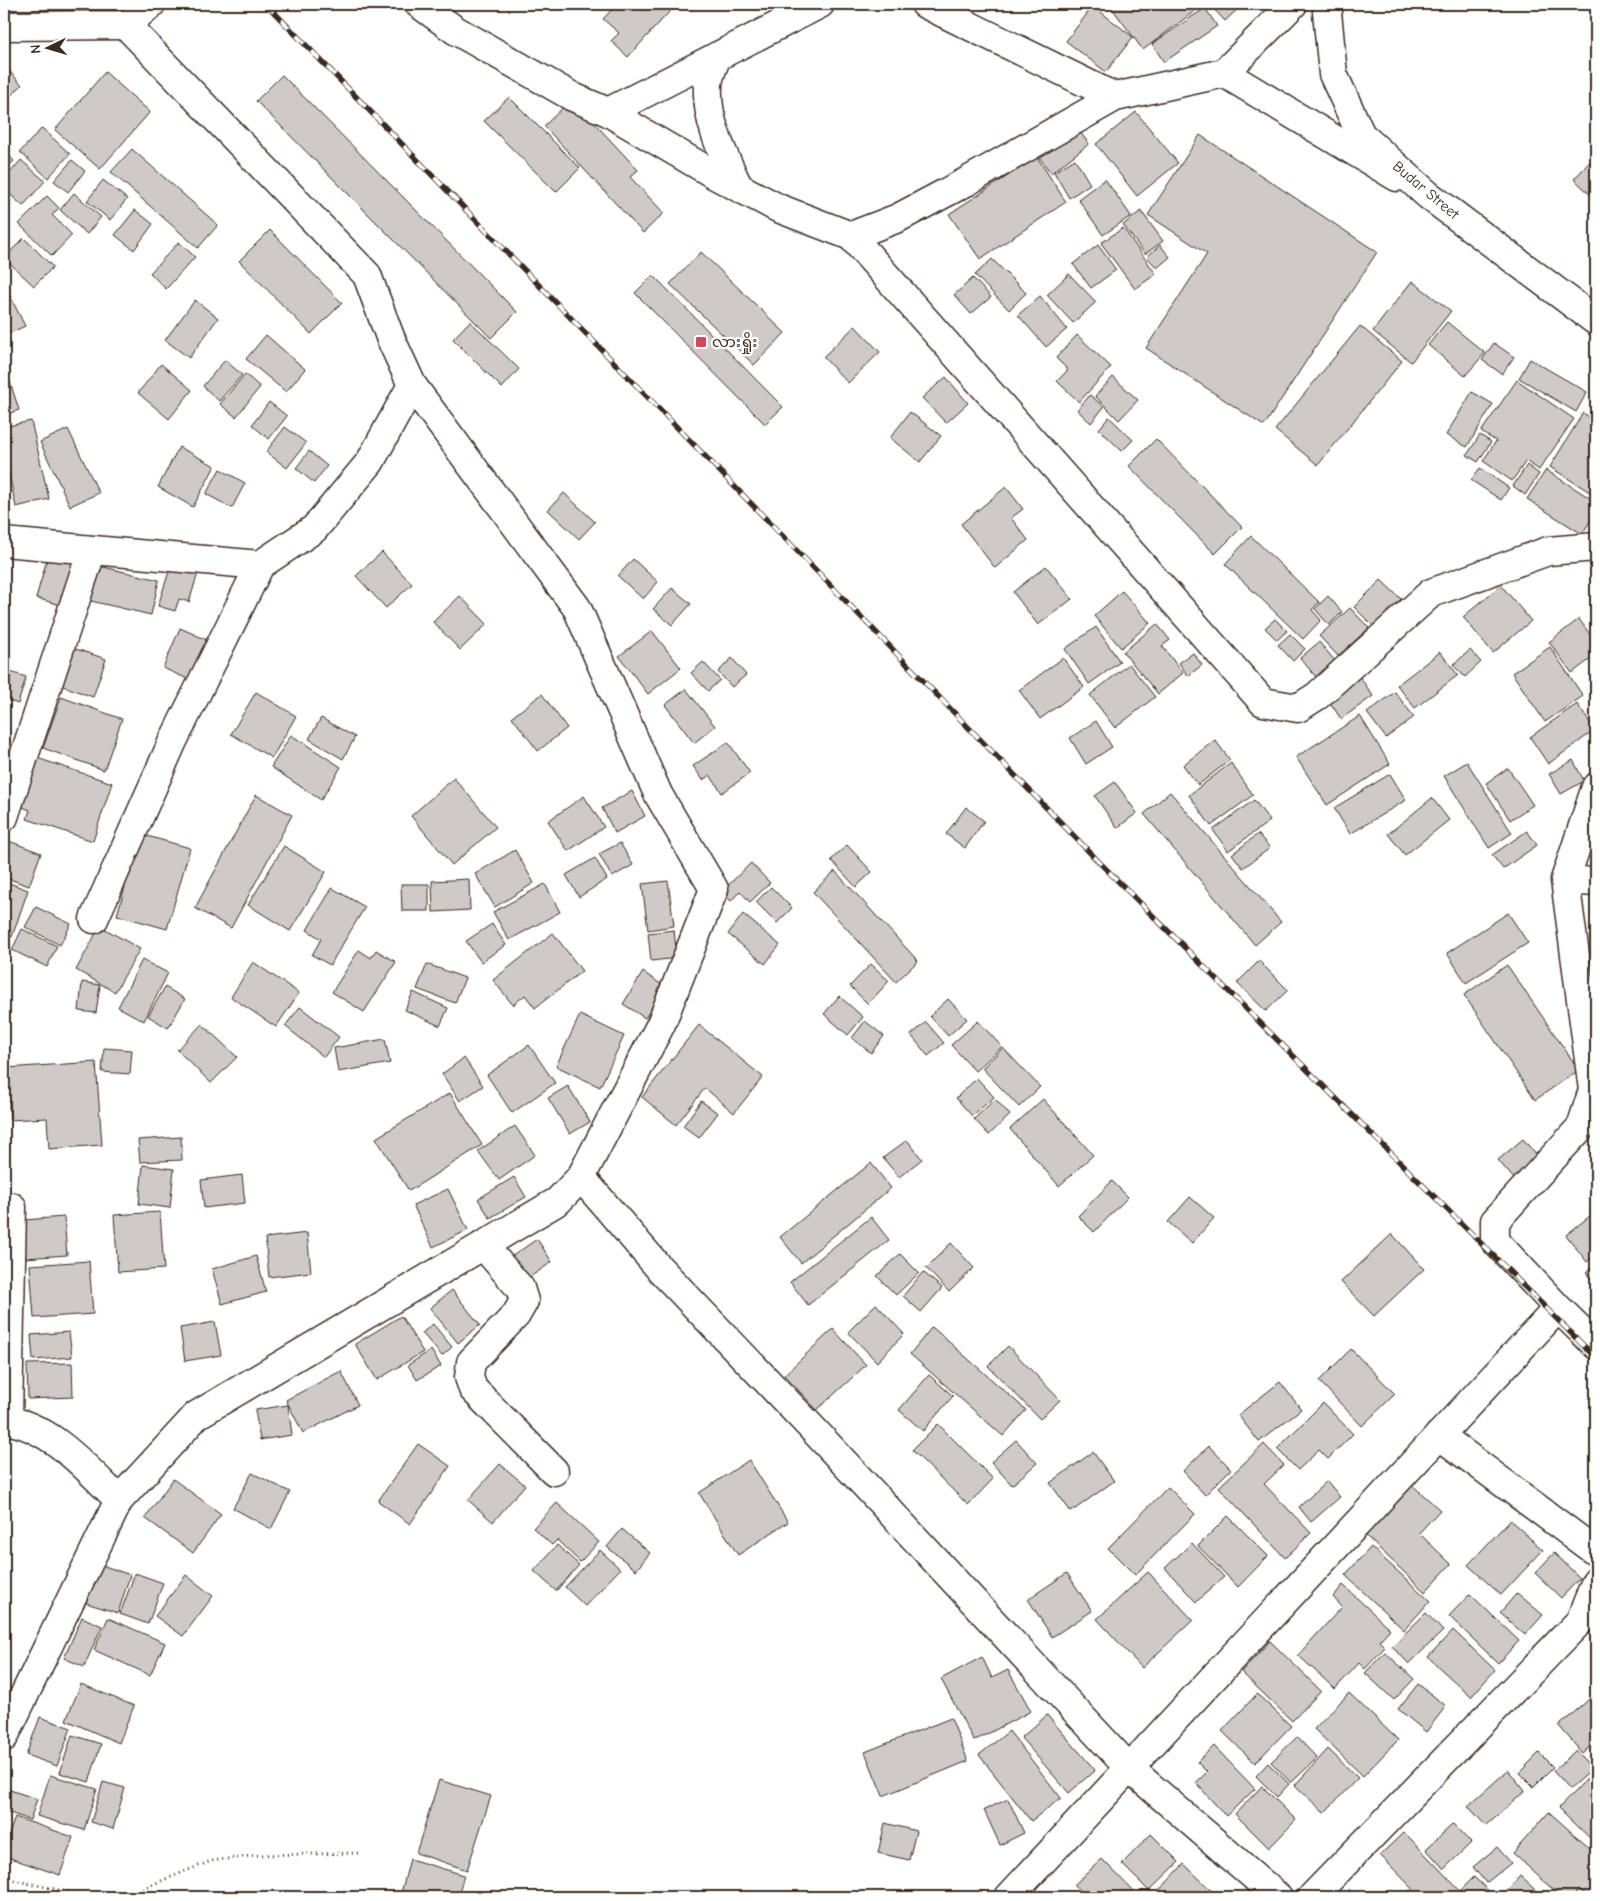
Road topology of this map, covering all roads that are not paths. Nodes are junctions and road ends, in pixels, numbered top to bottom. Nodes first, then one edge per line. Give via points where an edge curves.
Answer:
1 (151, 4) edge
2 (419, 4) edge
3 (820, 4) edge
4 (925, 4) edge
5 (1293, 4) edge
6 (1328, 8) edge
7 (126, 25) junction
8 (4, 26) edge
9 (717, 56) junction
10 (1224, 73) junction
11 (1114, 97) junction
12 (608, 112) junction
13 (739, 188) junction
14 (1428, 195) junction
15 (851, 236) junction
16 (1596, 322) edge
17 (412, 385) junction
18 (4, 542) edge
19 (1596, 547) edge
20 (92, 550) junction
21 (260, 565) junction
22 (1596, 787) edge
23 (4, 817) edge
24 (1565, 880) junction
25 (1596, 882) edge
26 (94, 919) dead end
27 (580, 1177) junction
28 (12, 1207) dead end
29 (483, 1245) junction
30 (1558, 1308) junction
31 (1596, 1345) edge
32 (6, 1420) edge
33 (1439, 1435) junction
34 (554, 1471) dead end
35 (119, 1500) junction
36 (1596, 1552) edge
37 (1596, 1581) edge
38 (4, 1737) edge
39 (1129, 1768) junction
40 (1009, 1897) edge
41 (1278, 1897) edge
42 (1312, 1897) edge

1 - 7 street
2 - 12 street via 455,30 573,97
3 - 9 street
4 - 11 street
5 - 10 street
6 - 14 street, Budar Street via 1333,74 1361,135
7 - 8 street
7 - 17 street via 367,276
9 - 12 street
9 - 13 street via 708,84 709,110 719,146
10 - 11 street
10 - 14 street
11 - 15 street via 898,218
12 - 13 street
13 - 15 street via 778,208
14 - 16 street, Budar Street
15 - 19 street via 1263,702 1298,708 1317,696 1431,593 1548,551
17 - 21 street via 364,470 314,529
17 - 27 street via 577,608 658,794 714,888 661,1024
18 - 20 street
20 - 21 street
20 - 23 street
21 - 26 street via 172,743
22 - 24 street
24 - 25 street
24 - 30 street via 1593,1090 1581,1127 1495,1221 1495,1241
27 - 29 street via 558,1201
27 - 39 street via 660,1269
28 - 32 street
29 - 34 street via 520,1288 524,1301 516,1315 471,1362 469,1377 473,1389
29 - 35 street via 197,1415
30 - 31 street
30 - 33 street
32 - 35 street via 20,1422 64,1448
33 - 36 street
33 - 39 street
35 - 38 street
37 - 42 street via 1580,1621
39 - 40 street
39 - 41 street

